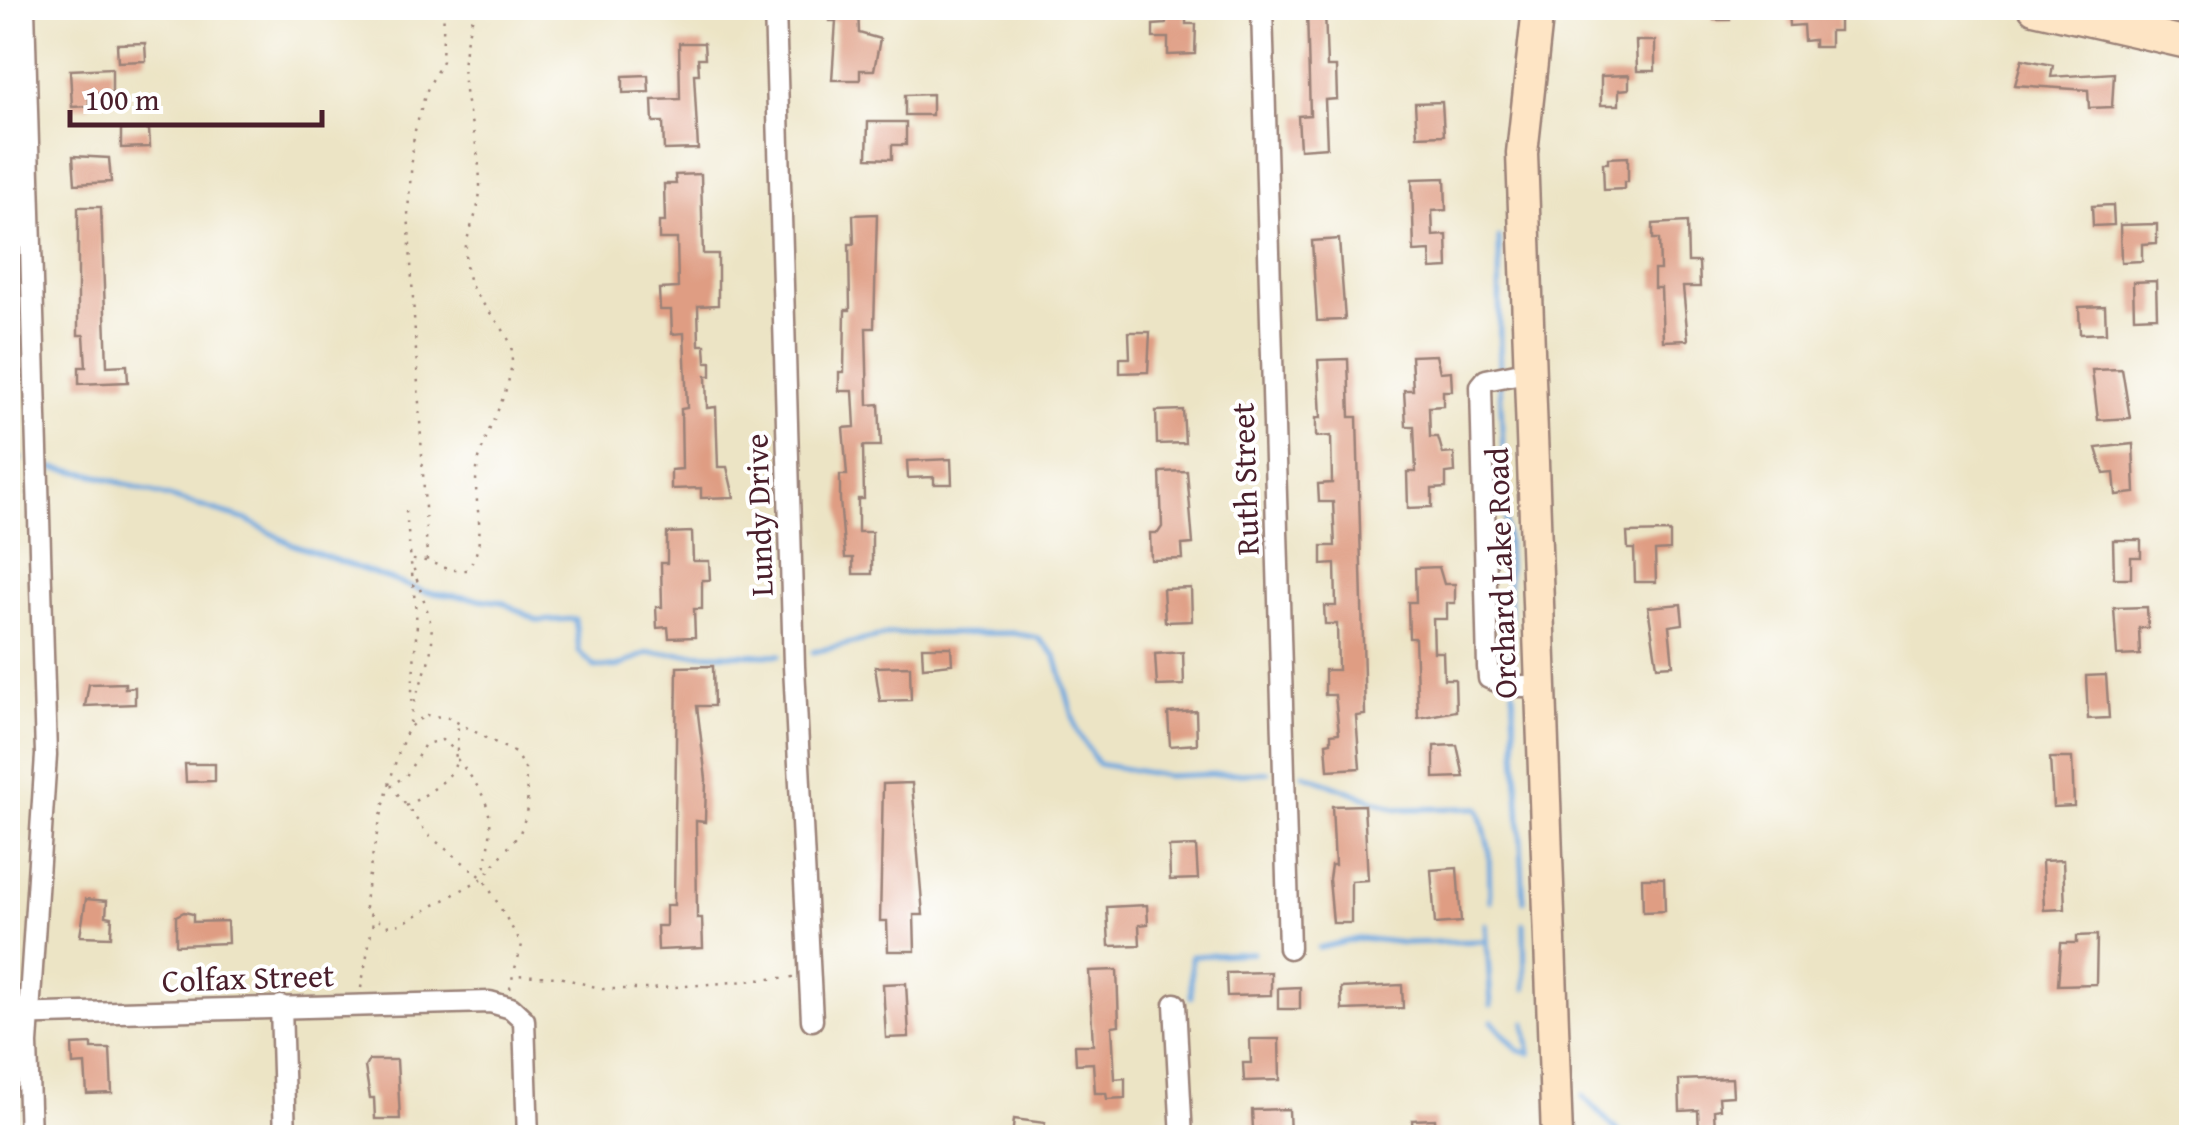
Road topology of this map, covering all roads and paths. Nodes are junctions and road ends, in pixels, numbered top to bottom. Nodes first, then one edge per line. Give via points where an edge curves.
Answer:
1 (24, 8) edge
2 (444, 8) edge
3 (476, 8) edge
4 (775, 8) edge
5 (1262, 8) edge
6 (1538, 8) edge
7 (2034, 8) edge
8 (2192, 44) edge
9 (1530, 372) junction
10 (406, 511) dead end
11 (427, 561) junction
12 (1540, 686) junction
13 (411, 704) junction
14 (458, 722) junction
15 (410, 725) junction
16 (457, 758) junction
17 (390, 786) junction
18 (406, 806) junction
19 (483, 878) junction
20 (373, 920) junction
21 (1289, 948) dead end
22 (809, 974) junction
23 (513, 975) junction
24 (498, 1004) junction
25 (1175, 1004) dead end
26 (360, 1005) junction
27 (281, 1006) junction
28 (29, 1014) junction
29 (8, 1015) edge
30 (812, 1020) dead end
31 (30, 1138) edge
32 (285, 1138) edge
33 (528, 1138) edge
34 (1182, 1138) edge
35 (1557, 1138) edge

1 - 28 street via 46,751
2 - 11 path via 442,61 414,134 408,211
3 - 11 path via 461,87 480,189 462,252 471,286 512,348 506,398 476,480 479,554 467,570
4 - 22 street, Lundy Drive
5 - 21 street, Ruth Street
6 - 9 main road, Orchard Lake Road via 1522,154
7 - 8 main road
9 - 12 main road, Orchard Lake Road
9 - 12 street via 1482,386 1488,666 1489,678 1497,682
10 - 13 path via 417,624
11 - 13 path via 414,564 430,617 431,650 423,686
12 - 35 main road, Orchard Lake Road
13 - 15 path
14 - 15 path via 426,716
14 - 16 path
14 - 19 path via 514,752 525,768 527,821
15 - 17 path
16 - 17 path via 454,748 434,740
16 - 18 path via 453,774
16 - 19 path via 487,794 491,839
17 - 18 path
17 - 20 path via 364,900
18 - 19 path via 428,836
19 - 20 path via 401,924
19 - 23 path via 522,945
20 - 26 path
22 - 23 path via 651,990
22 - 30 street, Lundy Drive
23 - 24 path
24 - 26 street, Colfax Street
24 - 33 street via 524,1020
25 - 34 street
26 - 27 street, Colfax Street
27 - 28 street, Colfax Street
27 - 32 street
28 - 29 street, Colfax Street
28 - 31 street

